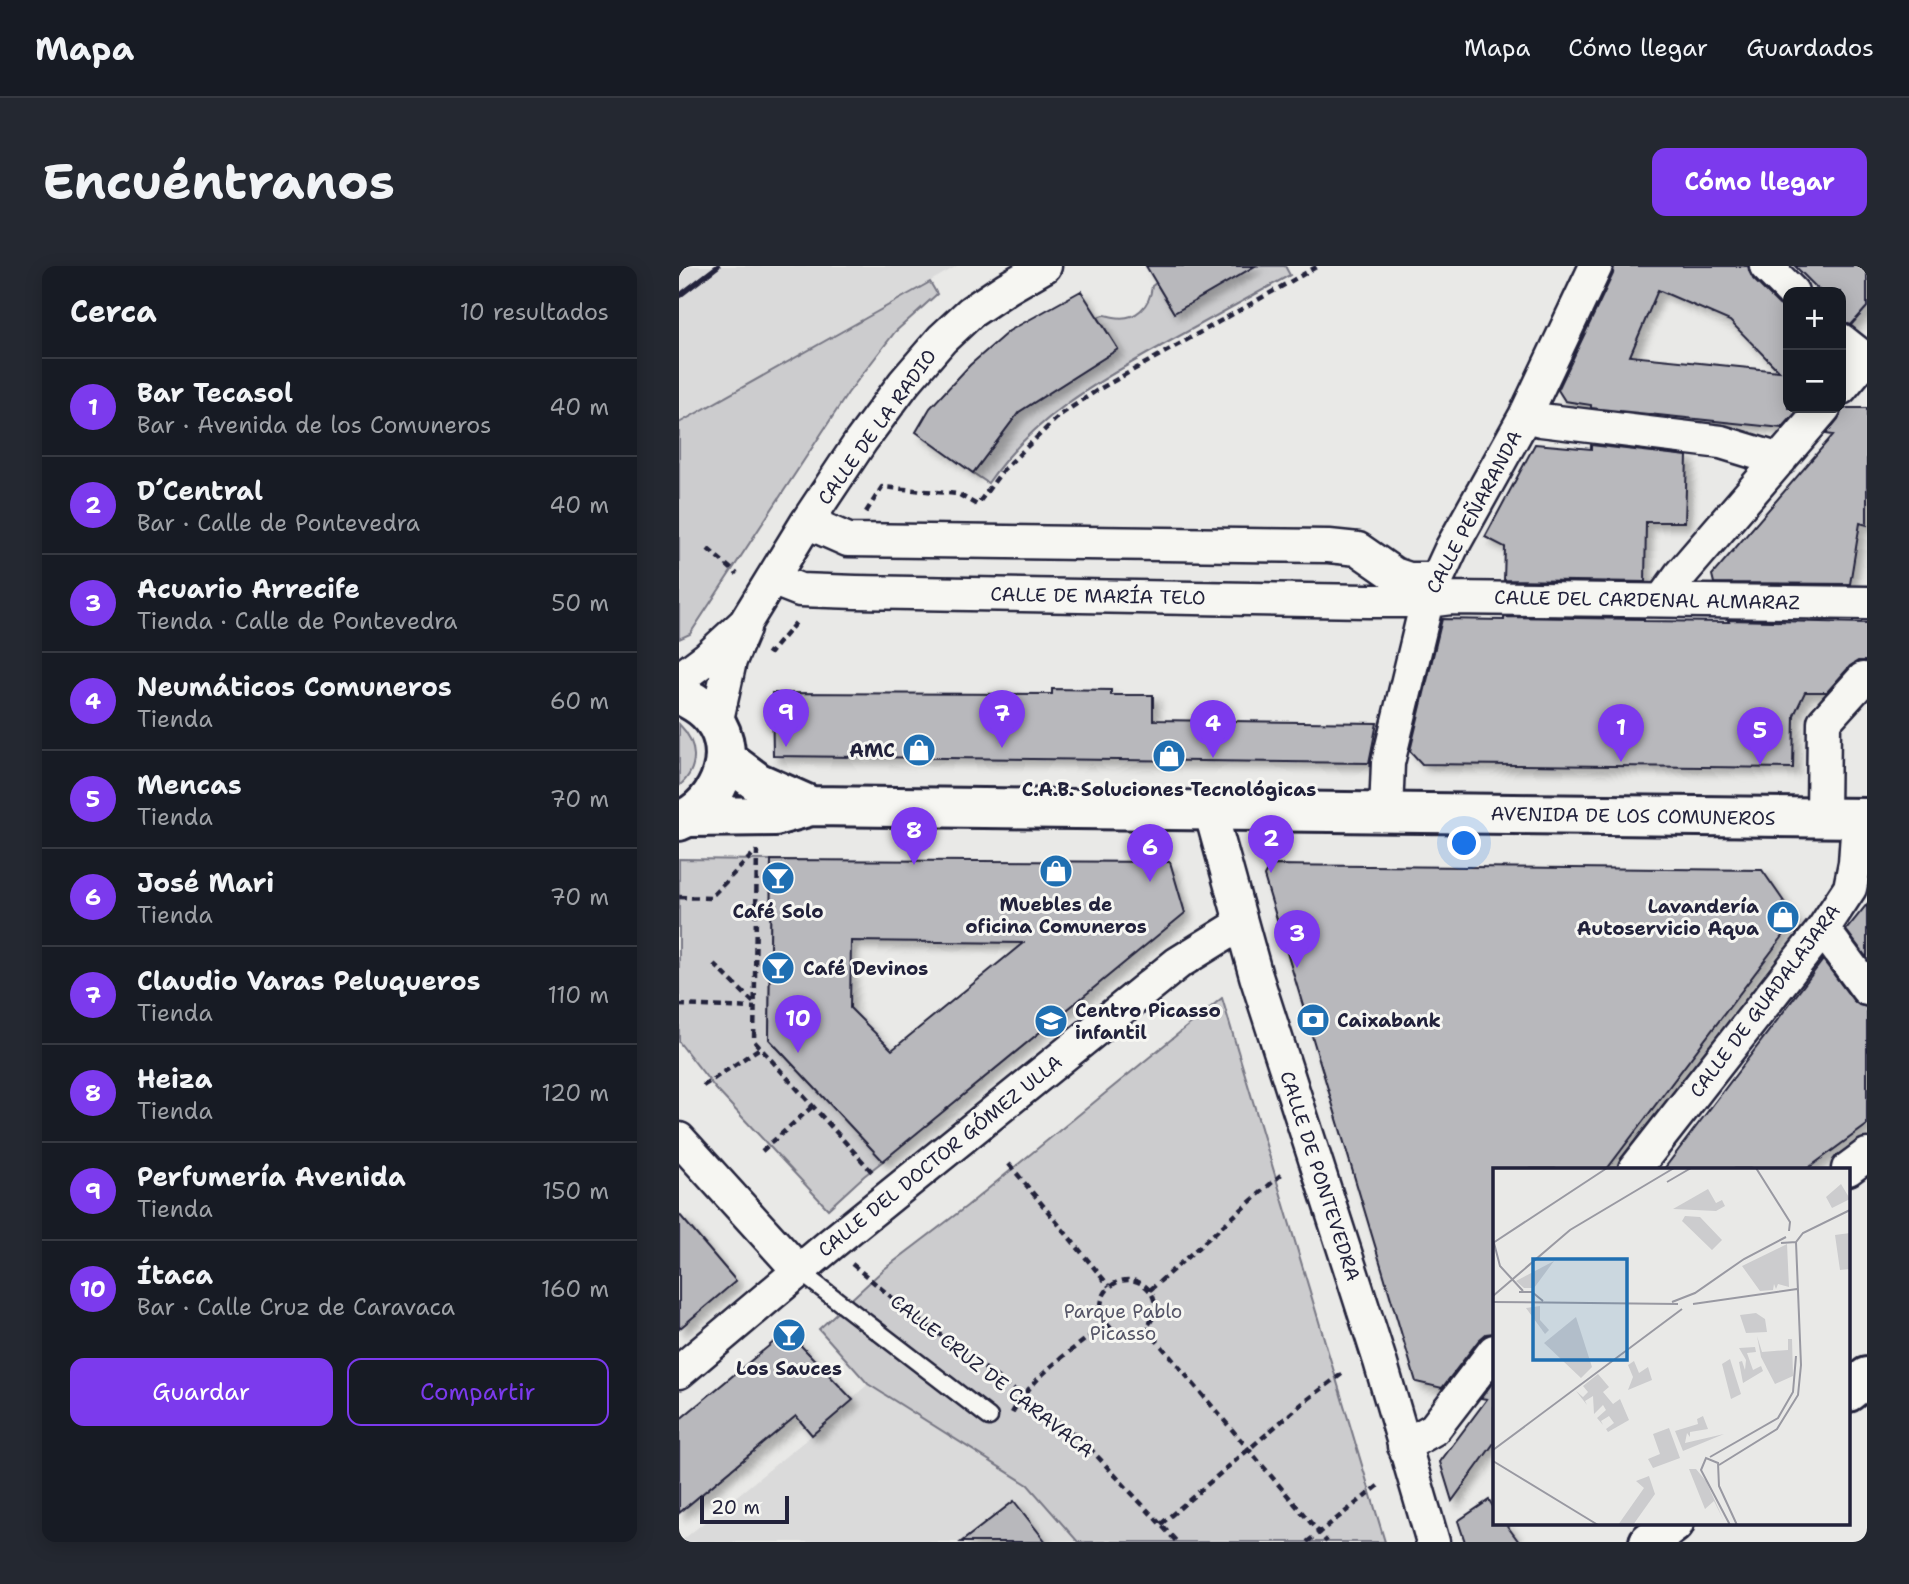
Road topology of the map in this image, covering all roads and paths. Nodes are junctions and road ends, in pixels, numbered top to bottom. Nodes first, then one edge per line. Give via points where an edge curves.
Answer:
1 (1045, 266) edge
2 (1318, 266) edge
3 (1596, 266) edge
4 (1766, 266) edge
5 (1787, 287) edge
6 (1858, 352) edge
7 (1846, 377) edge
8 (1820, 413) edge
9 (1525, 416) junction
10 (1780, 460) junction
11 (863, 517) dead end
12 (807, 523) junction
13 (708, 549) dead end
14 (1381, 566) junction
15 (737, 574) dead end
16 (772, 579) junction
17 (1432, 590) junction
18 (1663, 600) junction
19 (1367, 601) junction
20 (1867, 603) edge
21 (745, 623) junction
22 (679, 679) edge
23 (1863, 679) dead end
24 (679, 694) edge
25 (721, 741) junction
26 (811, 806) junction
27 (1210, 810) junction
28 (1386, 812) junction
29 (1849, 818) edge
30 (684, 819) edge
31 (679, 897) edge
32 (1241, 924) junction
33 (1823, 929) junction
34 (714, 964) dead end
35 (1867, 989) edge
36 (679, 1005) edge
37 (755, 1006) junction
38 (760, 1048) junction
39 (703, 1086) dead end
40 (813, 1106) junction
41 (679, 1139) edge
42 (762, 1151) dead end
43 (1867, 1155) edge
44 (1009, 1164) dead end
45 (1636, 1168) edge
46 (1849, 1169) edge
47 (1284, 1172) dead end
48 (876, 1176) dead end
49 (831, 1244) junction
50 (799, 1271) junction
51 (1109, 1286) junction
52 (1150, 1290) junction
53 (1106, 1324) junction
54 (1146, 1328) junction
55 (1493, 1352) edge
56 (679, 1372) edge
57 (1343, 1373) dead end
58 (1867, 1377) edge
59 (1849, 1391) edge
60 (1023, 1394) junction
61 (989, 1417) dead end
62 (1404, 1446) junction
63 (1248, 1450) junction
64 (1378, 1486) dead end
65 (1161, 1524) junction
66 (1673, 1524) edge
67 (1319, 1532) junction
68 (1178, 1542) edge
69 (1307, 1542) edge
70 (1327, 1542) edge
71 (1433, 1542) edge
72 (1649, 1542) edge

1 - 12 street, CALLE DE LA RADIO via 971,312 942,340 904,383
2 - 11 path via 1060,415 1003,470 977,505 958,494 882,487
3 - 9 street, CALLE PEÑARANDA
4 - 5 street
6 - 7 street
8 - 10 street
9 - 10 street via 1721,442
9 - 17 street, CALLE PEÑARANDA
10 - 18 street
12 - 14 street via 848,540 1329,546 1358,550
12 - 16 street, CALLE DE LA RADIO
13 - 15 path
14 - 17 street
14 - 19 lane via 1384,581
16 - 19 street, CALLE DE MARÍA TELO via 817,591
16 - 21 street, CALLE DE LA RADIO
17 - 18 street, CALLE DEL CARDENAL ALMARAZ via 1451,598
17 - 19 street, CALLE DE MARÍA TELO
17 - 28 street, CALLE PEÑARANDA via 1388,763
18 - 20 street, CALLE DEL CARDENAL ALMARAZ
21 - 22 street, CALLE DE LA RADIO
21 - 25 street, CALLE DE LA RADIO via 730,661
23 - 29 street, CALLE DE GUADALAJARA via 1824,722
24 - 25 main road, AVENIDA DE LOS COMUNEROS via 694,702
25 - 26 main road, AVENIDA DE LOS COMUNEROS via 757,782
25 - 30 main road via 721,779 712,797
26 - 27 main road, AVENIDA DE LOS COMUNEROS
26 - 30 main road, AVENIDA DE LOS COMUNEROS via 775,816
27 - 28 main road, AVENIDA DE LOS COMUNEROS
27 - 32 street, CALLE DE PONTEVEDRA
28 - 29 main road, AVENIDA DE LOS COMUNEROS
29 - 33 street, CALLE DE GUADALAJARA via 1855,863 1850,888
31 - 37 path via 711,898 757,850
32 - 49 street, CALLE DEL DOCTOR GÓMEZ ULLA via 1178,963
32 - 62 street, CALLE DE PONTEVEDRA
33 - 35 street
33 - 45 street, CALLE DE GUADALAJARA
34 - 37 path
36 - 37 path
37 - 38 path via 754,1041
38 - 39 path
38 - 40 path
40 - 42 path
40 - 48 path
41 - 50 street, CALLE CRUZ DE CARAVACA
43 - 46 street
44 - 51 path
47 - 52 path
49 - 50 street, CALLE DEL DOCTOR GÓMEZ ULLA
49 - 60 path, CALLE CRUZ DE CARAVACA via 908,1311
50 - 56 street, CALLE DEL DOCTOR GÓMEZ ULLA
50 - 61 lane, CALLE CRUZ DE CARAVACA
51 - 52 path via 1126,1279
51 - 53 path via 1101,1300
52 - 54 path via 1156,1306
53 - 54 path via 1130,1334
53 - 60 path
54 - 63 path
55 - 62 street via 1434,1429
57 - 63 path
58 - 59 main road
60 - 65 path, CALLE CRUZ DE CARAVACA via 1084,1442
62 - 71 street, CALLE DE PONTEVEDRA
63 - 65 path
63 - 67 path
64 - 67 path
65 - 68 path, CALLE CRUZ DE CARAVACA
66 - 72 main road
67 - 69 path
67 - 70 path

